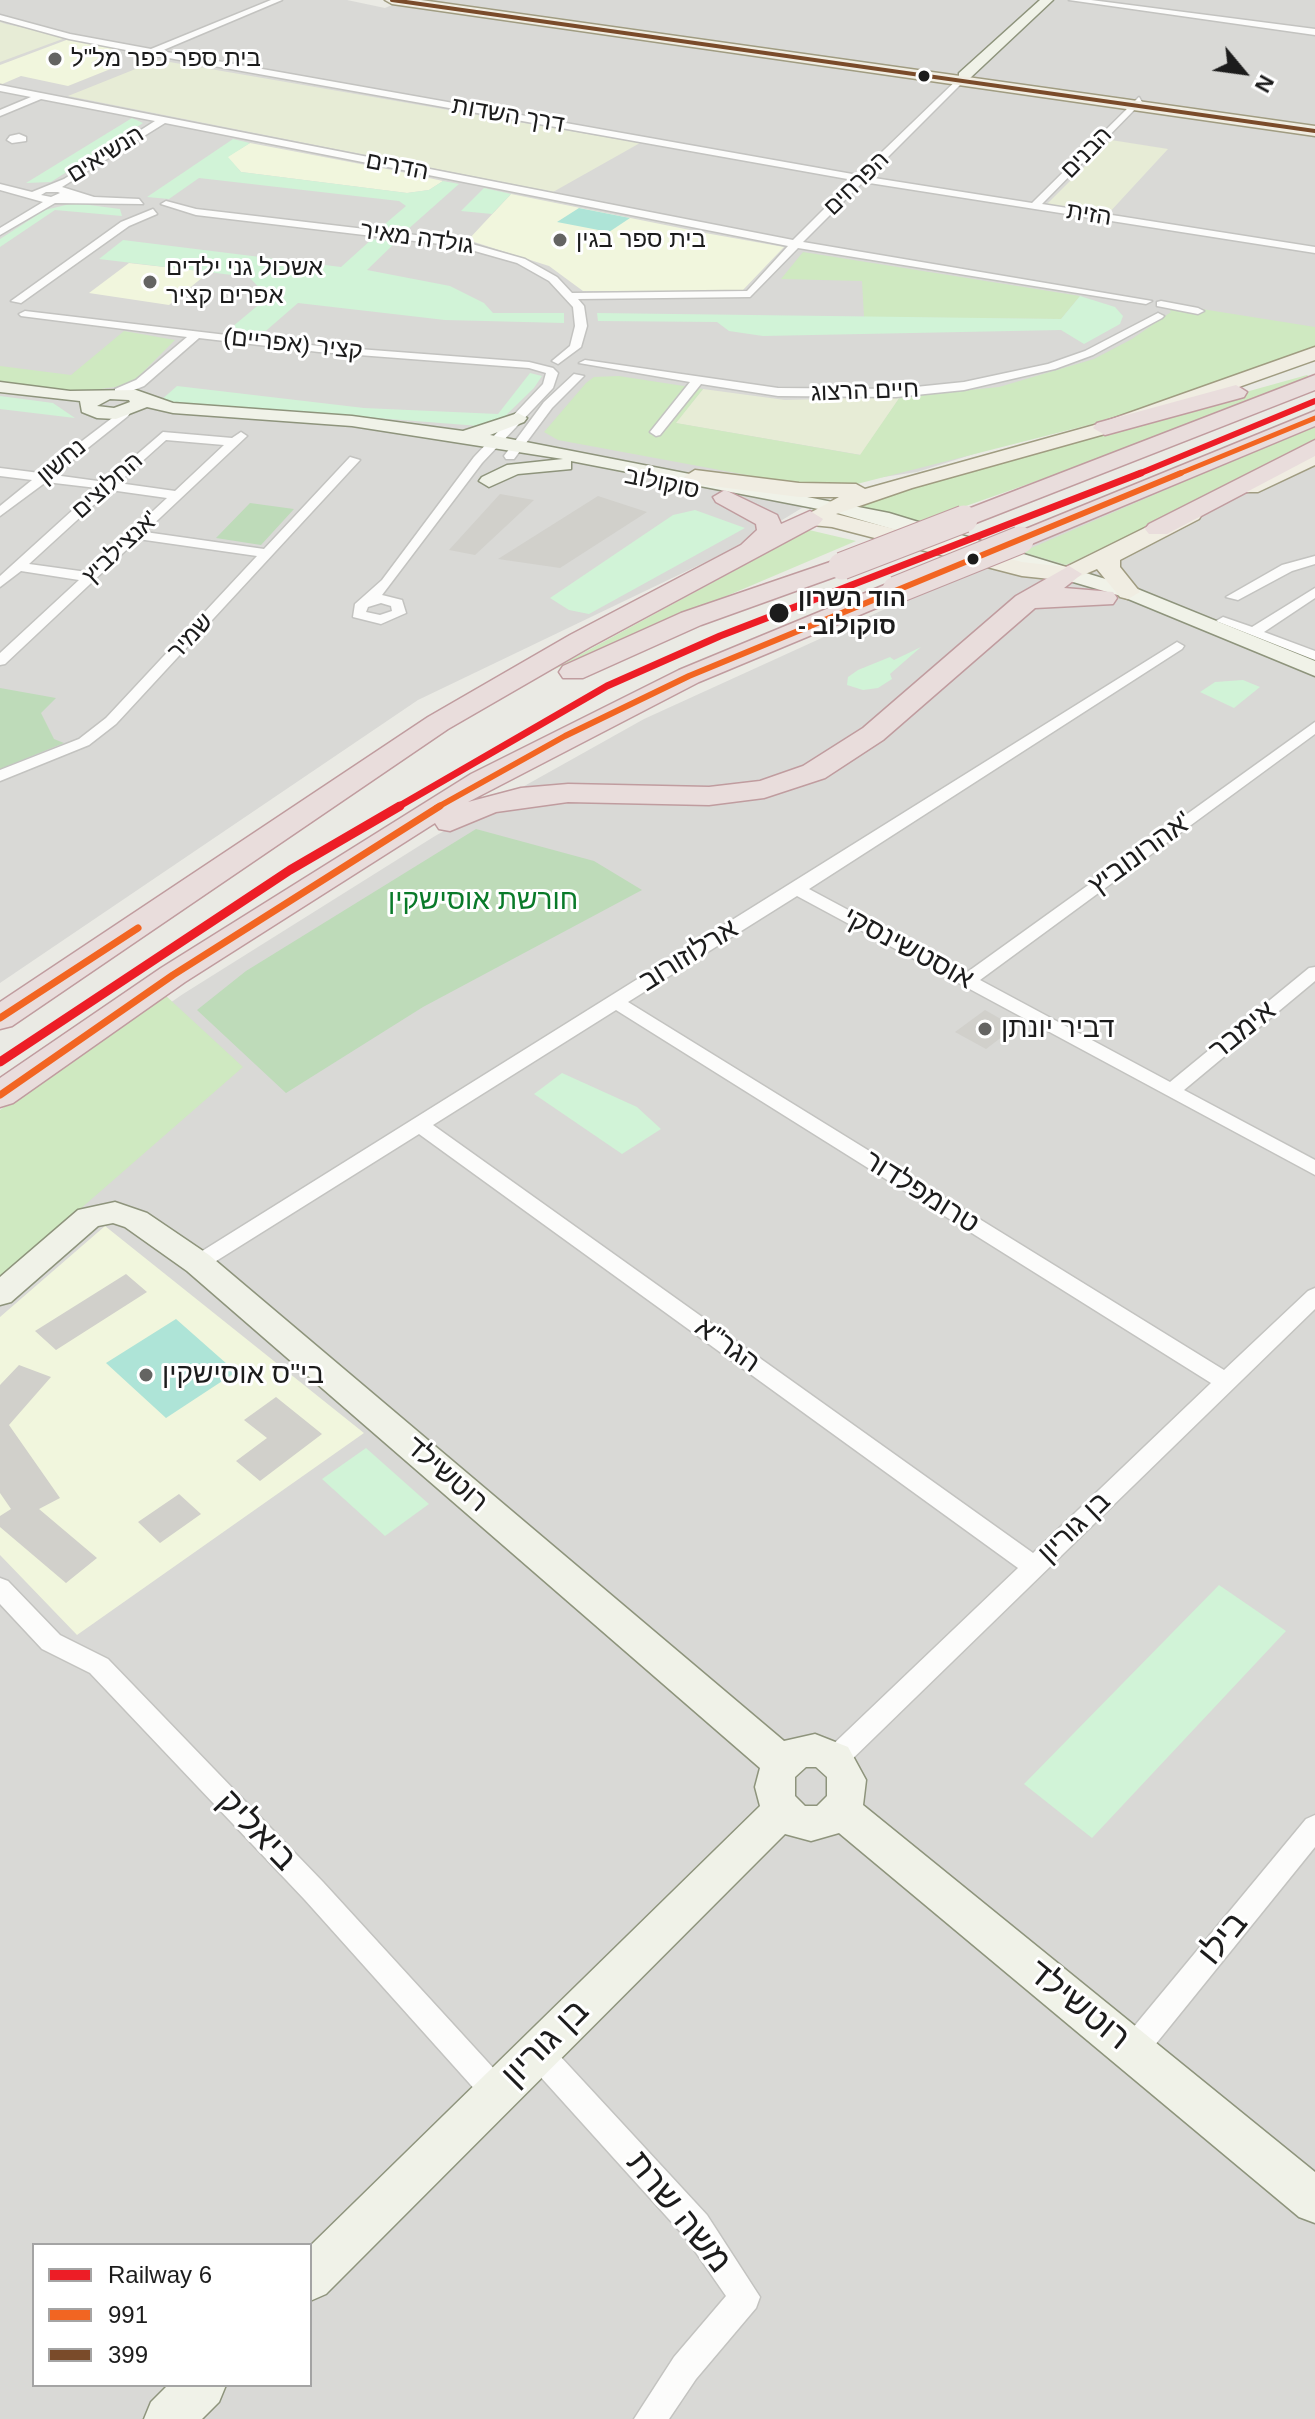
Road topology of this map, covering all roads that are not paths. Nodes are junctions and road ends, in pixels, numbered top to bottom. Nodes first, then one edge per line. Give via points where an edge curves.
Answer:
1 (278, 0) edge
2 (392, 0) edge
3 (426, 0) edge
4 (1047, 0) edge
5 (1073, 0) edge
6 (0, 17) edge
7 (1315, 32) edge
8 (152, 52) junction
9 (962, 78) junction
10 (0, 88) edge
11 (40, 96) junction
12 (1137, 102) junction
13 (0, 113) edge
14 (168, 121) junction
15 (1315, 128) edge
16 (35, 130) dead end
17 (0, 136) edge
18 (16, 139) junction
19 (0, 147) edge
20 (864, 179) junction
21 (49, 189) junction
22 (67, 192) junction
23 (1, 195) edge
24 (32, 197) junction
25 (54, 200) junction
26 (94, 200) junction
27 (166, 204) junction
28 (1035, 206) junction
29 (134, 207) junction
30 (155, 212) junction
31 (196, 212) junction
32 (0, 221) edge
33 (125, 224) junction
34 (0, 232) edge
35 (795, 244) junction
36 (1315, 250) edge
37 (39, 285) junction
38 (1096, 293) junction
39 (572, 296) junction
40 (17, 301) junction
41 (1146, 301) junction
42 (45, 303) junction
43 (1130, 311) junction
44 (1162, 311) junction
45 (25, 314) junction
46 (67, 317) junction
47 (1136, 328) junction
48 (204, 335) junction
49 (575, 347) junction
50 (1315, 353) edge
51 (553, 367) junction
52 (1315, 367) edge
53 (582, 369) junction
54 (696, 382) junction
55 (1315, 382) edge
56 (0, 390) edge
57 (99, 401) junction
58 (133, 406) junction
59 (518, 418) junction
60 (1315, 418) edge
61 (538, 422) junction
62 (1105, 428) junction
63 (656, 432) dead end
64 (450, 434) junction
65 (238, 439) joint
66 (1315, 447) edge
67 (503, 448) junction
68 (1315, 457) edge
69 (567, 459) junction
70 (354, 460) dead end
71 (0, 472) edge
72 (27, 476) junction
73 (695, 477) junction
74 (44, 478) junction
75 (489, 481) dead end
76 (904, 483) junction
77 (108, 486) junction
78 (177, 495) junction
79 (725, 497) junction
80 (0, 503) edge
81 (0, 512) edge
82 (822, 512) junction
83 (1158, 529) junction
84 (135, 535) junction
85 (1117, 550) junction
86 (749, 552) junction
87 (269, 554) junction
88 (1315, 560) edge
89 (18, 567) junction
90 (90, 577) junction
91 (0, 583) edge
92 (1047, 587) junction
93 (1315, 592) edge
94 (1116, 595) junction
95 (1233, 597) dead end
96 (367, 601) dead end
97 (1223, 621) dead end
98 (1254, 632) junction
99 (1177, 646) dead end
100 (1315, 656) edge
101 (0, 661) edge
102 (1315, 669) edge
103 (1315, 727) edge
104 (0, 776) edge
105 (797, 889) junction
106 (113, 944) junction
107 (201, 957) junction
108 (1315, 972) edge
109 (967, 981) junction
110 (615, 1002) junction
111 (0, 1018) edge
112 (1171, 1091) junction
113 (0, 1095) edge
114 (419, 1125) junction
115 (1315, 1168) edge
116 (198, 1263) junction
117 (0, 1294) edge
118 (1315, 1296) edge
119 (1226, 1382) junction
120 (1035, 1567) junction
121 (0, 1588) edge
122 (834, 1760) junction
123 (782, 1763) junction
124 (783, 1810) junction
125 (841, 1811) junction
126 (1315, 1827) edge
127 (1132, 2051) junction
128 (538, 2053) junction
129 (497, 2093) junction
130 (1315, 2201) edge
131 (312, 2276) edge
132 (200, 2387) edge
133 (168, 2419) edge
134 (650, 2419) edge

1 - 8 street
2 - 9 main road
3 - 9 main road
4 - 9 street
5 - 7 street
6 - 8 street, דרך השדות
8 - 20 street, דרך השדות
9 - 12 main road
9 - 20 street, הפרחים
10 - 11 street, הדרים
11 - 13 street
11 - 14 street, הדרים
12 - 15 main road
12 - 28 street, הבנים
14 - 21 street, הנשיאים
14 - 22 street, הנשיאים
14 - 35 street, הדרים
16 - 18 street
17 - 18 street
18 - 19 street
20 - 28 street, הזית
20 - 35 street, הפרחים
21 - 22 street
21 - 24 street, הנשיאים
22 - 25 street, הנשיאים
22 - 26 street
23 - 24 street
24 - 25 street
24 - 32 street
25 - 26 street
25 - 34 street, הנשיאים
26 - 29 street
27 - 29 street, גולדה מאיר via 157,200
27 - 30 street
27 - 31 street, גולדה מאיר
28 - 36 street, הזית
29 - 30 street, גולדה מאיר
29 - 33 street
30 - 31 street, גולדה מאיר
30 - 33 street
31 - 39 street, גולדה מאיר via 475,246 534,267
33 - 37 street
35 - 38 street
35 - 39 street, הפרחים via 750,294
37 - 40 street
37 - 42 street via 37,294
38 - 41 street
38 - 43 street
39 - 49 street via 581,318
40 - 42 street
40 - 45 street via 7,309
41 - 43 street via 1131,304
41 - 44 street
42 - 45 street
42 - 46 street, קציר (אפריים)
43 - 44 street
43 - 47 street
44 - 47 street, חיים הרצוג
45 - 46 street, קציר (אפריים)
46 - 48 street, קציר (אפריים)
47 - 54 street, חיים הרצוג via 1068,361 953,387 828,395
48 - 51 street, קציר (אפריים)
48 - 57 street via 140,383
48 - 58 street, נחשון via 150,383
49 - 51 street
49 - 53 street
50 - 62 main road
51 - 53 street, קציר (אפריים)
51 - 59 street via 549,385
52 - 62 highway
53 - 54 street, חיים הרצוג
53 - 61 street
54 - 63 street
55 - 106 highway, bridge via 842,566 691,619 569,674 357,792
56 - 57 street
57 - 58 street
57 - 58 street
57 - 72 street, נחשון via 79,432
58 - 64 street, סוקולוב via 352,421
58 - 67 street, סוקולוב
58 - 74 street, נחשון
59 - 64 street via 486,431
59 - 67 street
60 - 107 highway, bridge via 689,676 565,736 414,821
61 - 67 street
61 - 69 street via 546,440
62 - 76 main road
64 - 67 street, סוקולוב
65 - 77 street, החלוצים via 163,436
65 - 78 street, אנצילביץ'
66 - 83 highway
67 - 69 street, סוקולוב
67 - 96 street
68 - 83 main road
69 - 73 street, סוקולוב
69 - 75 street via 514,469
69 - 79 street, סוקולוב
70 - 87 street, שמיר
71 - 72 street
72 - 74 street
72 - 80 street, נחשון
73 - 76 main road via 830,492
73 - 82 street, סוקולוב
74 - 77 street
74 - 81 street, נחשון
76 - 82 main road
77 - 78 street
77 - 89 street, החלוצים
78 - 84 street, אנצילביץ'
79 - 82 street, סוקולוב
79 - 86 highway via 768,520 770,531
82 - 86 highway
82 - 92 main road via 1022,569
83 - 85 main road
84 - 87 street
84 - 90 street, אנצילביץ'
85 - 92 main road
85 - 94 main road via 1108,568
86 - 106 highway via 438,723
87 - 104 street, שמיר via 111,721 84,742
88 - 95 street via 1287,568
89 - 90 street
89 - 91 street, החלוצים
90 - 101 street, אנצילביץ'
92 - 94 street
92 - 94 highway via 1057,596
92 - 107 highway via 873,734 814,772 764,789 709,796 568,793 500,801 452,821
93 - 98 street
94 - 102 street
97 - 98 street
98 - 100 street
99 - 105 street, ארלוזורוב
103 - 109 street, אהרונוביץ'
105 - 109 street, אוסטשינסקי
105 - 110 street, ארלוזורוב
106 - 111 highway
107 - 113 highway
108 - 112 street, אימבר
109 - 112 street, אוסטשינסקי
110 - 114 street, ארלוזורוב
110 - 119 street, טרומפלדור
112 - 115 street, אוסטשינסקי
114 - 116 street, ארלוזורוב
114 - 120 street, הגר"א
116 - 117 street, רוטשילד via 124,1213 98,1213
116 - 123 street, רוטשילד
118 - 119 street, בן גוריון
119 - 120 street, בן גוריון
120 - 122 street, בן גוריון
121 - 129 street, ביאליק via 51,1642 99,1666
122 - 123 street via 808,1752
122 - 125 street via 849,1780 850,1793
123 - 124 street via 773,1778 773,1794
124 - 125 street via 811,1823
124 - 128 street, בן גוריון
125 - 127 street, רוטשילד
126 - 127 street, בילו
127 - 130 street, רוטשילד
128 - 129 street, בן גוריון
128 - 134 street, משה שרת via 696,2226 745,2297
129 - 131 street, בן גוריון
132 - 133 street

